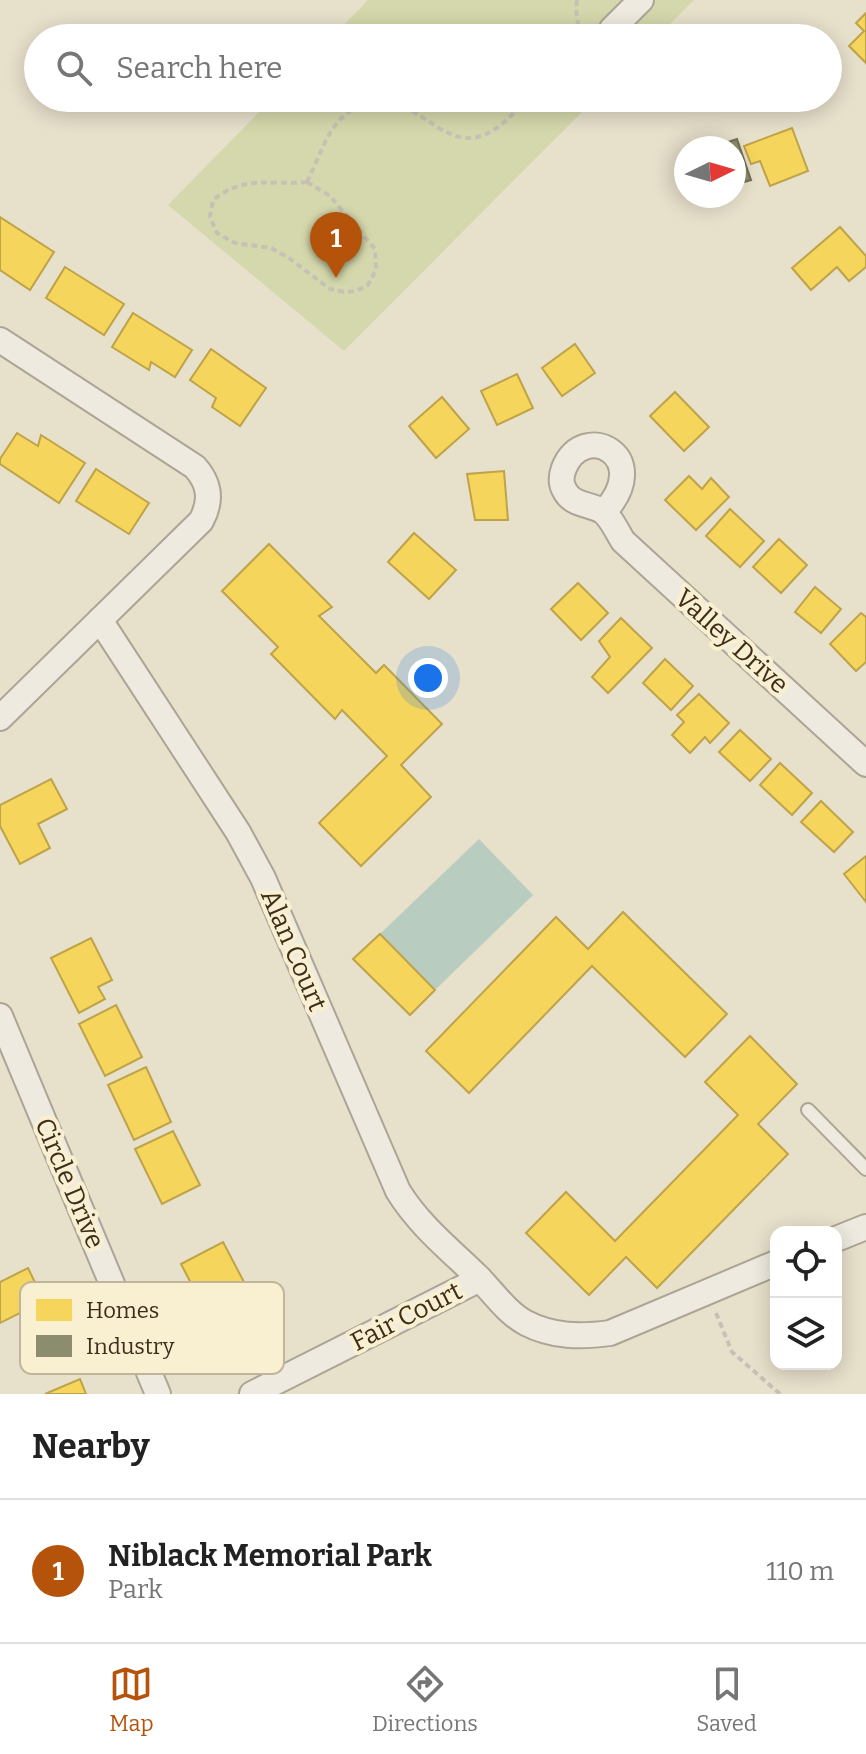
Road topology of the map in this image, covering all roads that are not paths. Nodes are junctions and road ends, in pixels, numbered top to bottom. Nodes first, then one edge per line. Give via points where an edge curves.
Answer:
1 (641, 0) edge
2 (617, 24) edge
3 (0, 340) edge
4 (604, 512) dead end
5 (100, 620) junction
6 (0, 718) edge
7 (866, 764) edge
8 (0, 1016) edge
9 (808, 1110) dead end
10 (866, 1169) edge
11 (866, 1227) edge
12 (842, 1237) edge
13 (770, 1266) edge
14 (480, 1279) junction
15 (111, 1282) edge
16 (150, 1374) edge
17 (158, 1394) edge
18 (252, 1394) edge

1 - 2 street
3 - 5 street via 204,477 209,491 201,521
4 - 7 street, Valley Drive via 623,541
5 - 6 street
5 - 14 street, Alan Court via 263,878 398,1191 412,1214
8 - 15 street, Circle Drive
9 - 10 lane
11 - 12 street
13 - 14 street, Fair Court via 610,1333 583,1337 525,1322
14 - 18 street, Fair Court
16 - 17 street, Circle Drive

